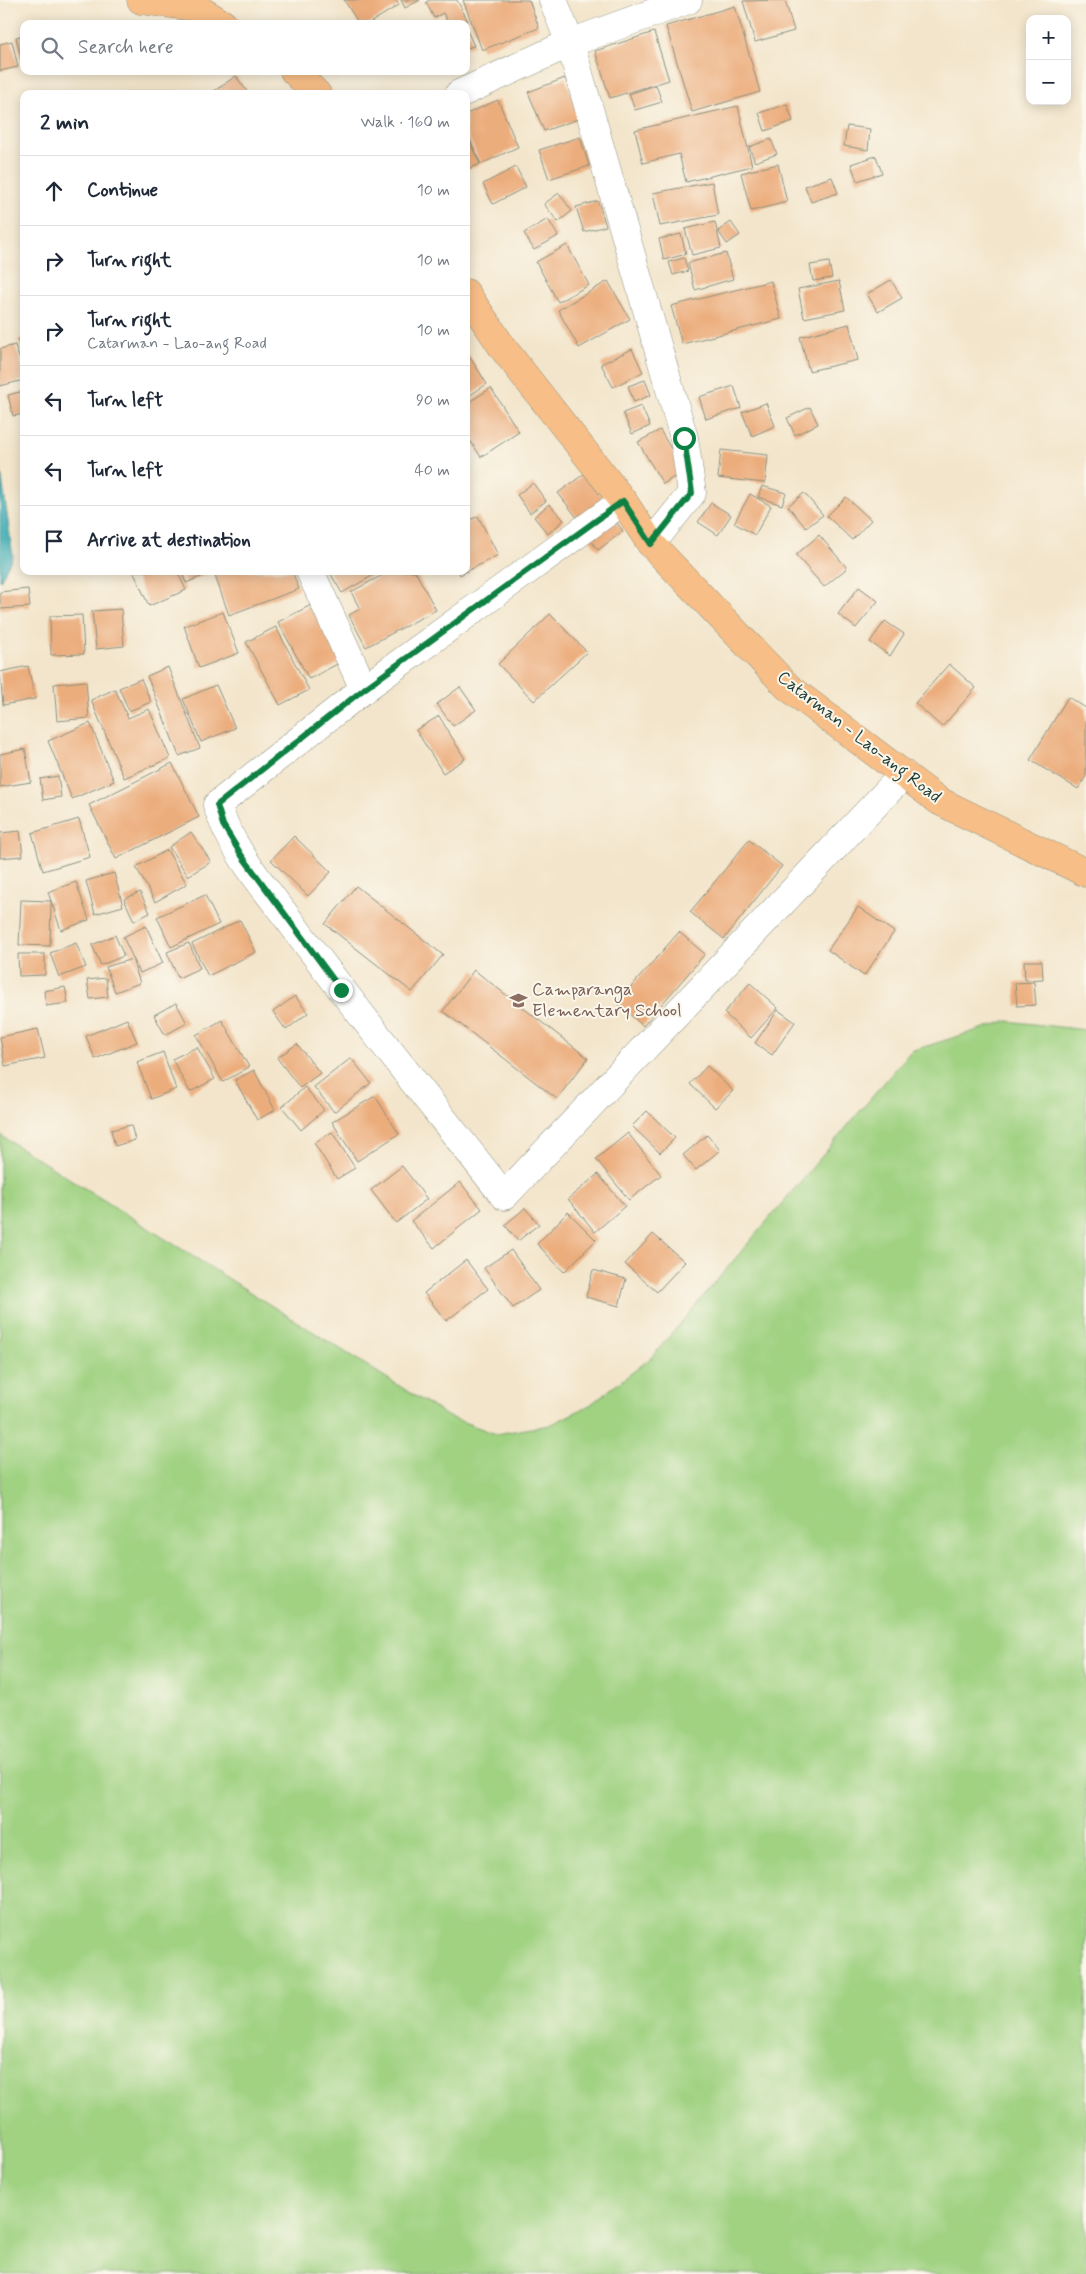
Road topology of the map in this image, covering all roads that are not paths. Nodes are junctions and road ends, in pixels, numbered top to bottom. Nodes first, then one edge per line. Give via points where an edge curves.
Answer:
1 (141, 0) edge
2 (553, 0) edge
3 (688, 0) edge
4 (216, 20) edge
5 (570, 43) junction
6 (298, 75) edge
7 (314, 90) edge
8 (467, 90) edge
9 (470, 299) edge
10 (623, 501) junction
11 (651, 544) junction
12 (312, 575) edge
13 (364, 689) junction
14 (904, 774) junction
15 (1086, 872) edge

1 - 4 main road via 195,7
2 - 5 street
3 - 5 street
5 - 8 street
5 - 11 street via 684,438 692,493
6 - 7 main road
9 - 10 main road, Catarman - Lao-ang Road via 503,348
10 - 11 main road, Catarman - Lao-ang Road
10 - 13 street
11 - 14 main road, Catarman - Lao-ang Road via 788,687
12 - 13 street
13 - 14 street via 217,805 223,825 242,856 341,990 504,1196
14 - 15 main road, Catarman - Lao-ang Road via 939,801

